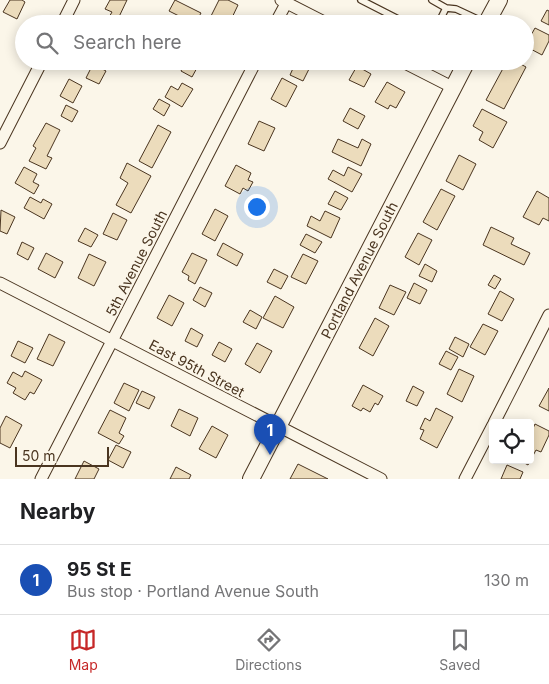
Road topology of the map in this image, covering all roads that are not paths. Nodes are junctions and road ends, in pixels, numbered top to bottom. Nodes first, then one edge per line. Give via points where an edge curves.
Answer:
1 (74, 0) edge
2 (361, 0) edge
3 (432, 0) edge
4 (499, 0) edge
5 (285, 1) edge
6 (446, 8) junction
7 (66, 15) edge
8 (279, 15) edge
9 (311, 15) edge
10 (390, 15) edge
11 (442, 15) edge
12 (468, 15) edge
13 (491, 15) edge
14 (37, 70) edge
15 (251, 70) edge
16 (419, 70) edge
17 (463, 70) edge
18 (454, 88) junction
19 (0, 143) edge
20 (0, 282) edge
21 (549, 315) edge
22 (113, 341) junction
23 (496, 419) edge
24 (278, 427) junction
25 (489, 432) edge
26 (41, 479) edge
27 (252, 479) edge
28 (381, 479) edge
29 (465, 479) edge

1 - 7 street
2 - 10 lane
3 - 6 lane
4 - 13 main road
5 - 8 street
5 - 9 street
6 - 11 lane
6 - 12 lane
14 - 19 street
15 - 22 street, 5th Avenue South
16 - 18 street
17 - 18 main road, Portland Avenue South
18 - 24 main road, Portland Avenue South
20 - 22 street, East 95th Street
21 - 23 street
22 - 24 street, East 95th Street
22 - 26 street, 5th Avenue South
24 - 27 main road, Portland Avenue South
24 - 28 street, East 95th Street
25 - 29 street

